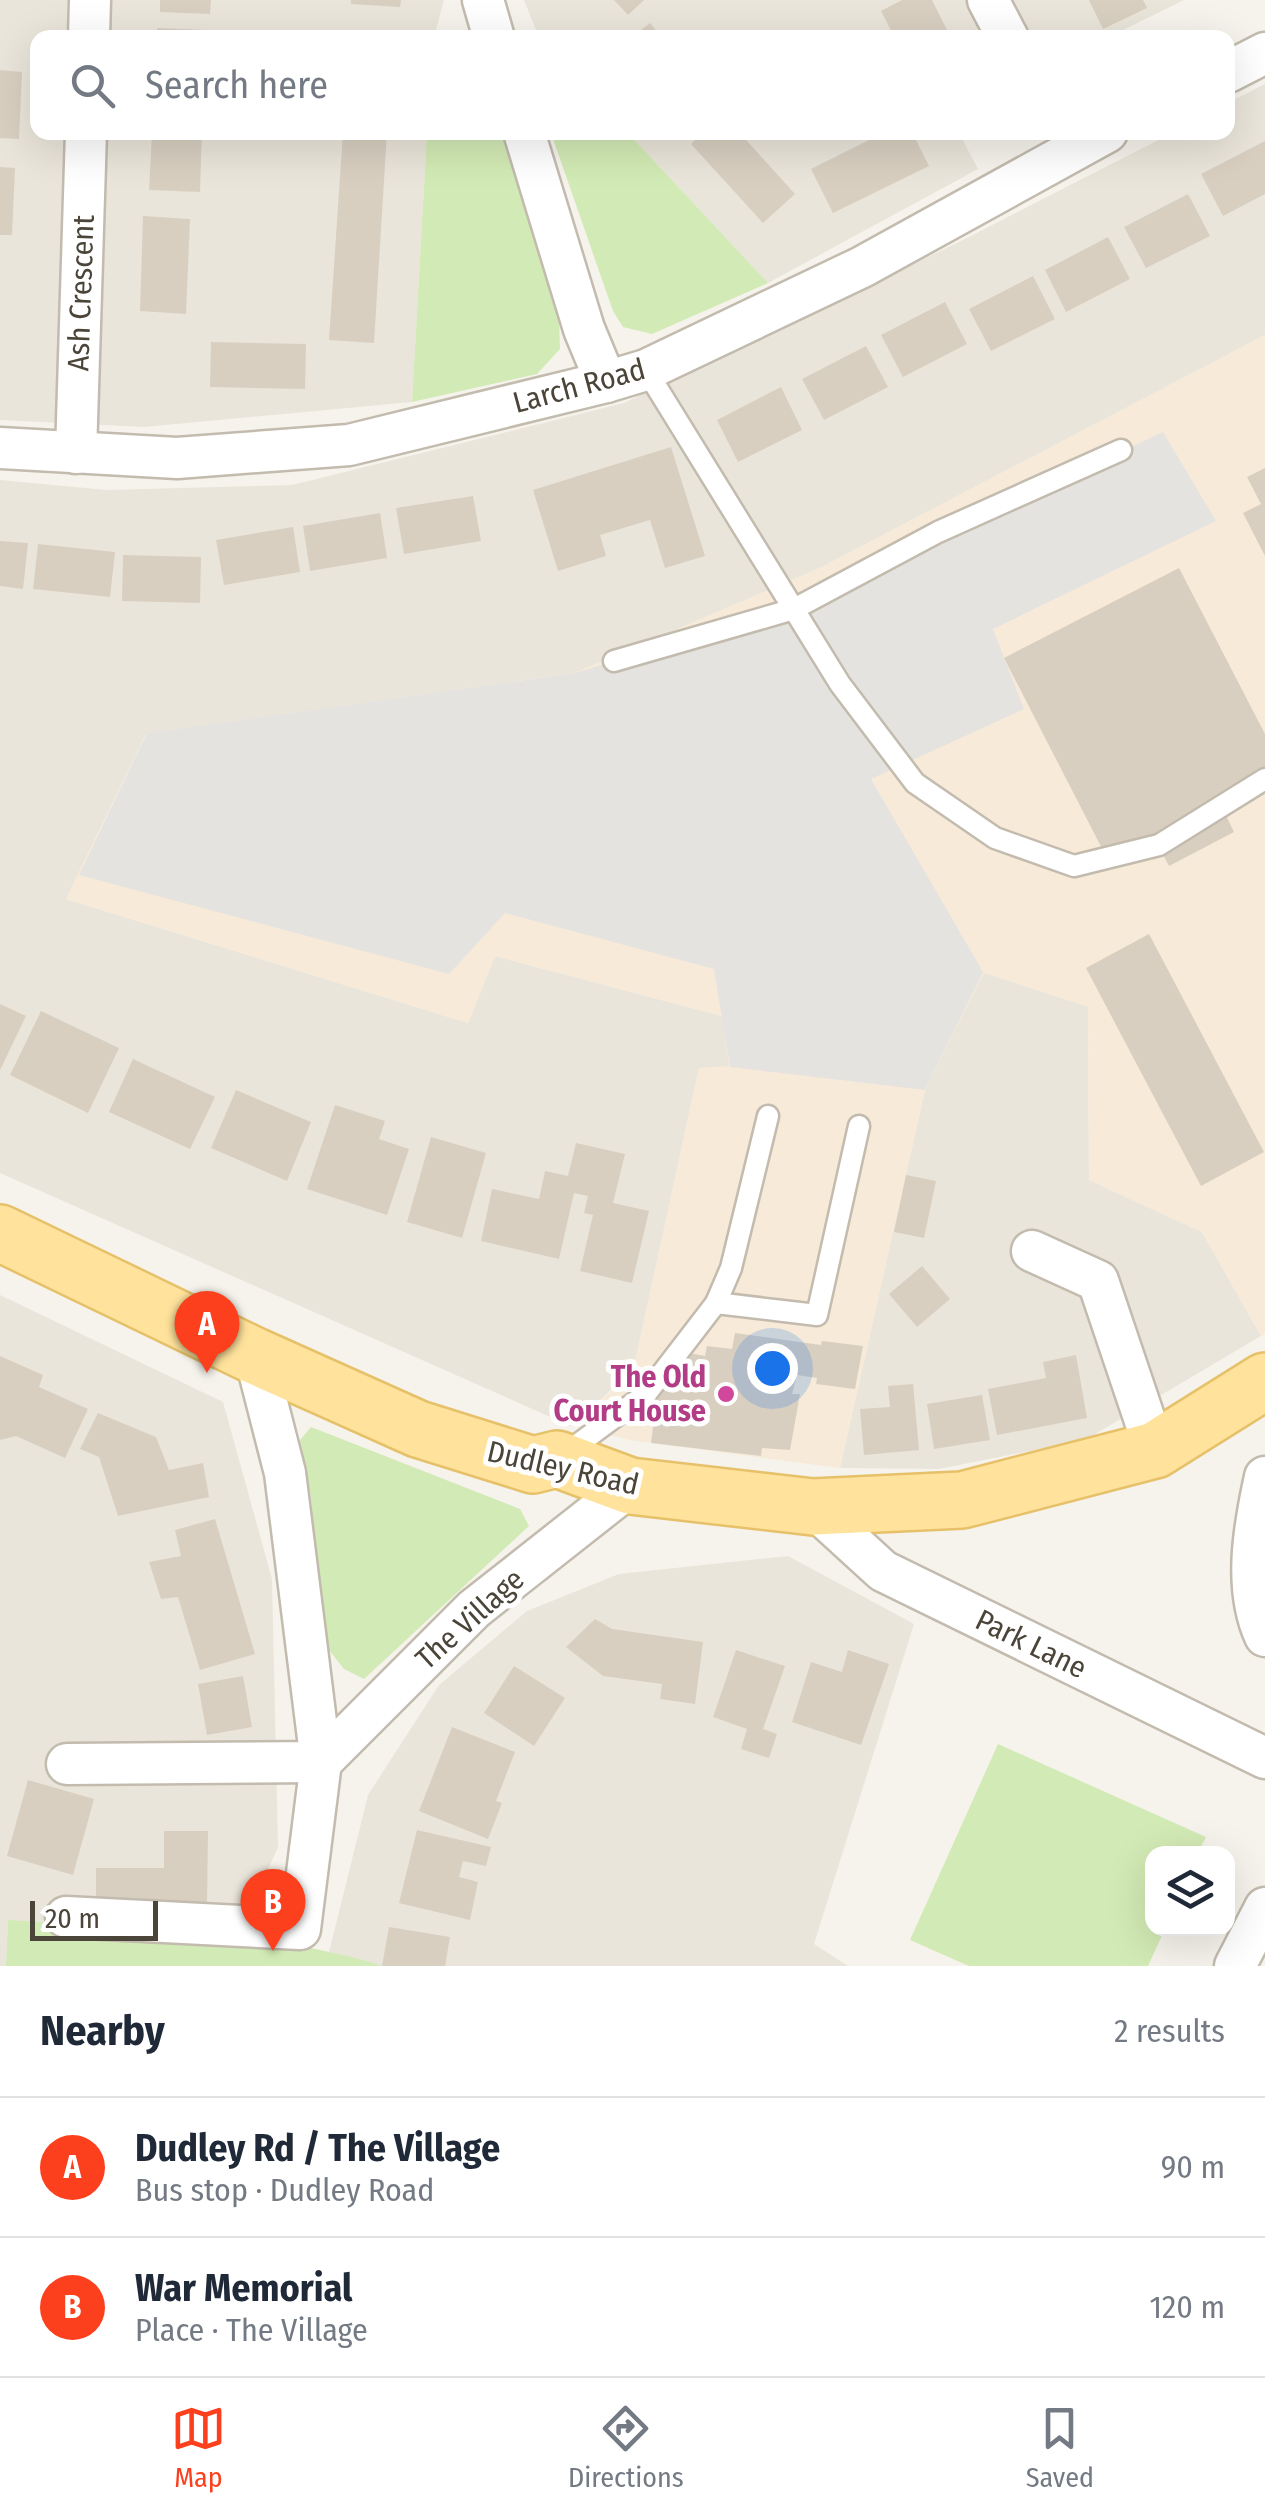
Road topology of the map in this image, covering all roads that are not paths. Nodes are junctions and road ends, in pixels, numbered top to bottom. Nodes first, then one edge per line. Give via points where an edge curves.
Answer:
1 (90, 0) edge
2 (483, 0) edge
3 (988, 0) edge
4 (89, 30) edge
5 (492, 30) edge
6 (1004, 30) edge
7 (1265, 53) edge
8 (1235, 68) edge
9 (86, 140) edge
10 (526, 140) edge
11 (1061, 143) edge
12 (646, 370) junction
13 (606, 382) junction
14 (0, 448) edge
15 (1122, 450) dead end
16 (76, 453) junction
17 (794, 609) junction
18 (614, 660) dead end
19 (1265, 779) edge
20 (768, 1116) dead end
21 (859, 1126) dead end
22 (0, 1234) edge
23 (1032, 1251) dead end
24 (716, 1303) junction
25 (255, 1356) junction
26 (1265, 1382) edge
27 (1155, 1450) junction
28 (557, 1460) junction
29 (1265, 1477) edge
30 (630, 1486) junction
31 (812, 1508) junction
32 (1265, 1636) edge
33 (1265, 1758) edge
34 (321, 1762) junction
35 (66, 1764) dead end
36 (1265, 1908) edge
37 (66, 1918) dead end
38 (1235, 1966) edge

1 - 4 street
2 - 5 street
3 - 6 street
7 - 8 street
9 - 16 street, Ash Crescent
10 - 13 street
11 - 12 street, Larch Road via 862,267
12 - 13 street, Larch Road
12 - 17 lane
13 - 16 street, Larch Road via 349,445 177,458
14 - 16 street, Larch Road
15 - 17 lane via 938,532
17 - 18 lane
17 - 19 lane via 840,684 916,783 1011,844 1074,866 1159,845
20 - 24 lane via 731,1268
21 - 24 lane via 817,1315
22 - 25 main road, Dudley Road
23 - 27 street via 1098,1281
24 - 28 lane via 646,1394
25 - 28 main road, Dudley Road via 418,1428 533,1465
25 - 34 street via 285,1474
26 - 27 main road, Dudley Road
27 - 31 main road, Dudley Road via 962,1500
28 - 30 main road, Dudley Road
29 - 32 street via 1253,1529 1255,1615
30 - 31 main road, Dudley Road
30 - 34 street, The Village via 474,1609
31 - 33 street, Park Lane via 883,1571
34 - 35 street
34 - 37 street via 300,1929
36 - 38 street

